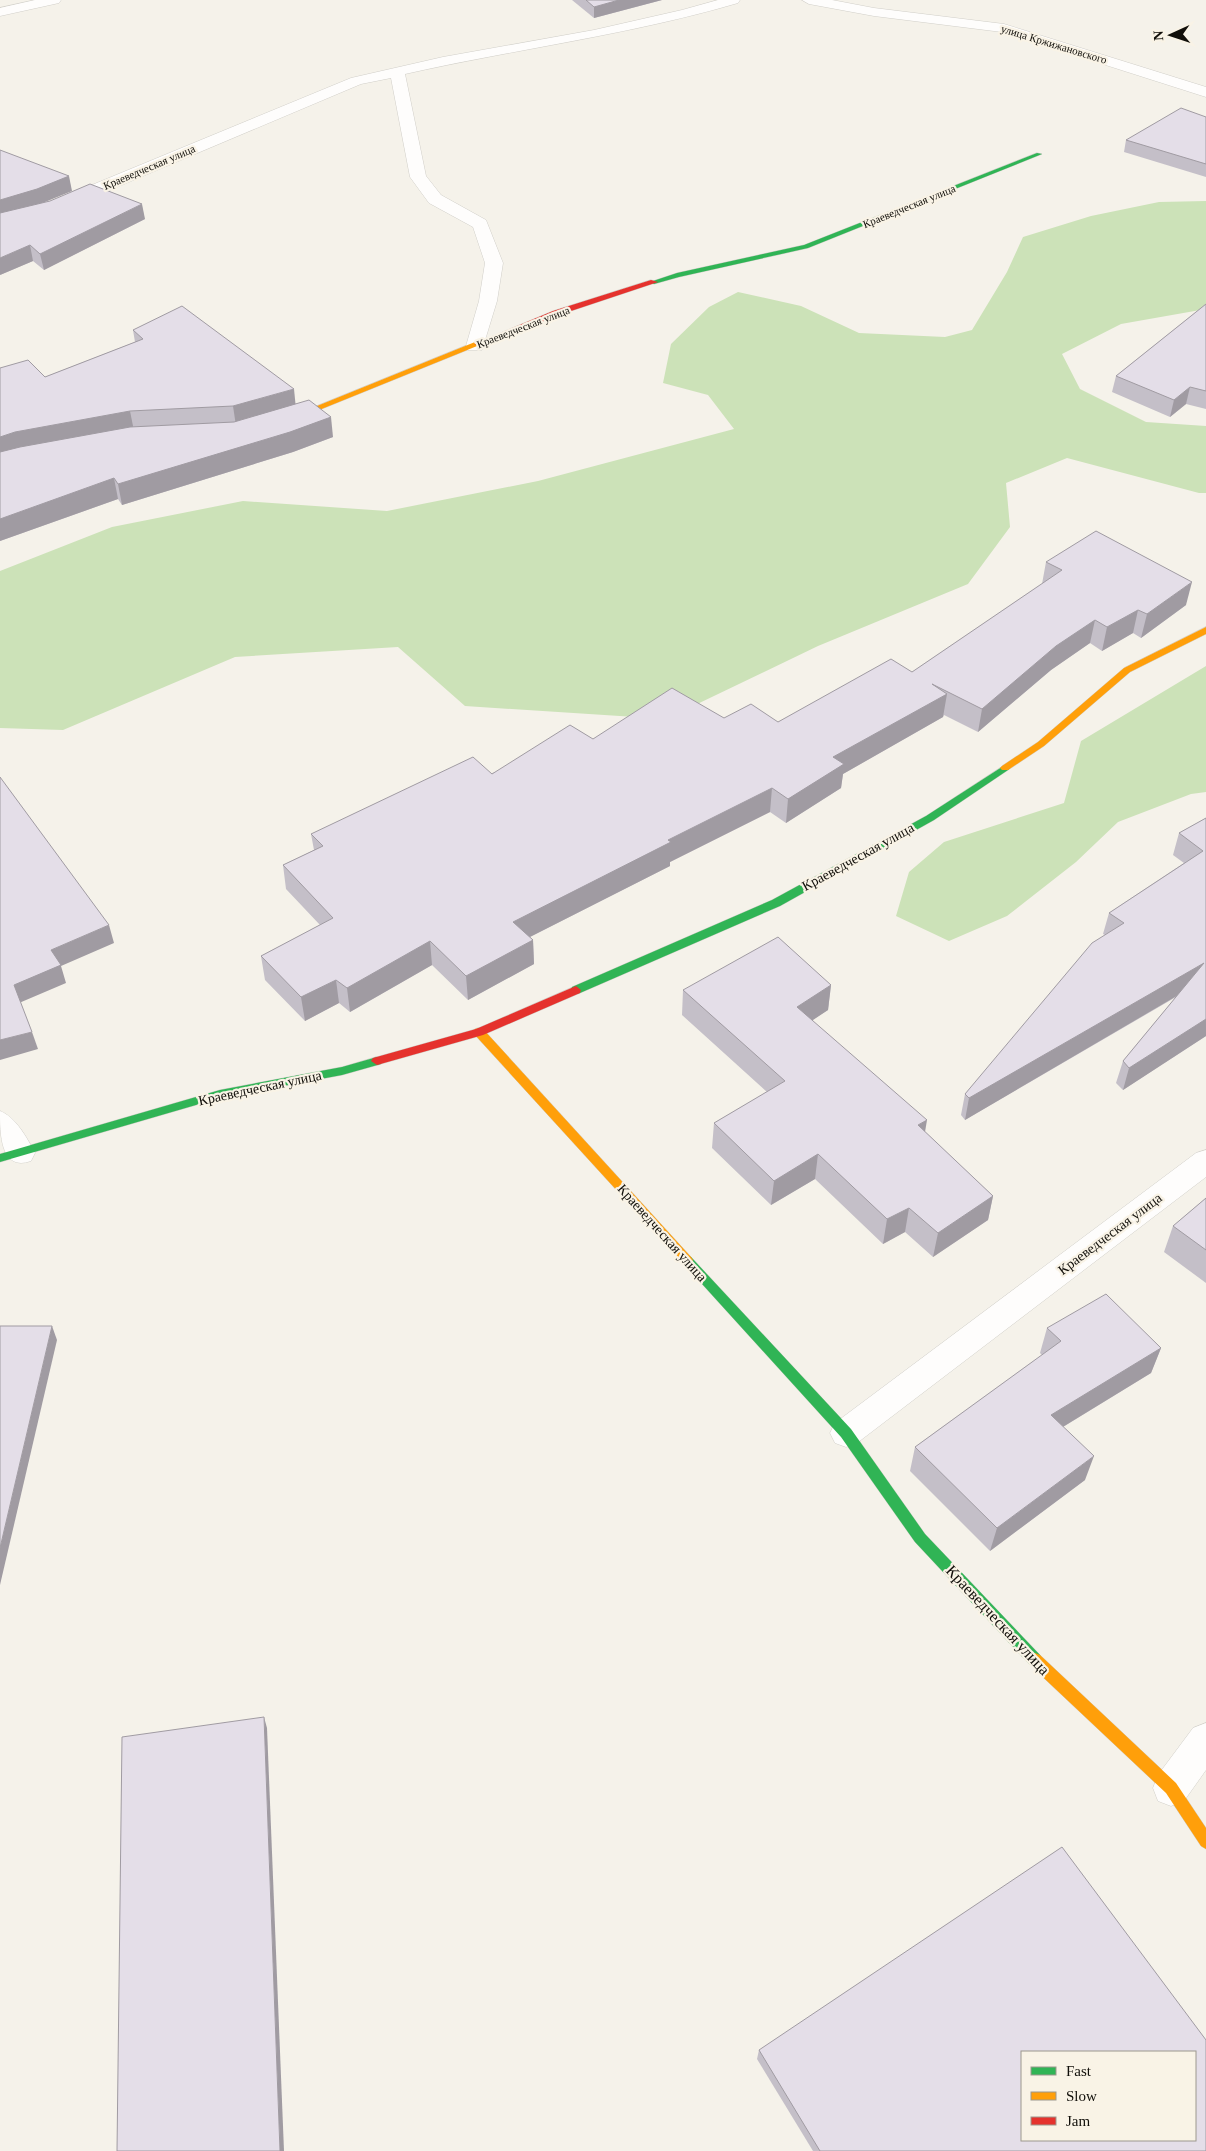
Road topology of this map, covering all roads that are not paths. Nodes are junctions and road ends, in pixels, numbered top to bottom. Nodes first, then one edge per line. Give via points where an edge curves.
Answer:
1 (54, 0) edge
2 (733, 0) edge
3 (809, 0) edge
4 (0, 12) edge
5 (397, 72) junction
6 (1206, 92) edge
7 (1040, 154) dead end
8 (0, 223) edge
9 (475, 346) junction
10 (271, 424) edge
11 (1206, 630) edge
12 (479, 1032) junction
13 (0, 1122) edge
14 (10, 1156) edge
15 (1206, 1161) edge
16 (846, 1433) junction
17 (1206, 1740) edge
18 (1171, 1788) junction
19 (1206, 1841) edge

1 - 4 street
2 - 5 street, Краеведческая улица via 594,34
3 - 6 street, улица Кржижановского via 874,12 1004,28
5 - 8 street, Краеведческая улица via 356,80 47,210
5 - 9 street via 418,177 435,199 480,224 494,263 488,301
7 - 9 street, Краеведческая улица via 806,247 677,275 556,314
9 - 10 street, Краеведческая улица via 297,418
11 - 12 street, Краеведческая улица via 1127,670 1041,744 922,822 776,903
12 - 14 street, Краеведческая улица via 342,1071 220,1094
12 - 16 street, Краеведческая улица
13 - 14 street, Краеведческая улица
15 - 16 street, Краеведческая улица
16 - 18 street, Краеведческая улица via 920,1538 1048,1674
17 - 18 street
18 - 19 street, Краеведческая улица

